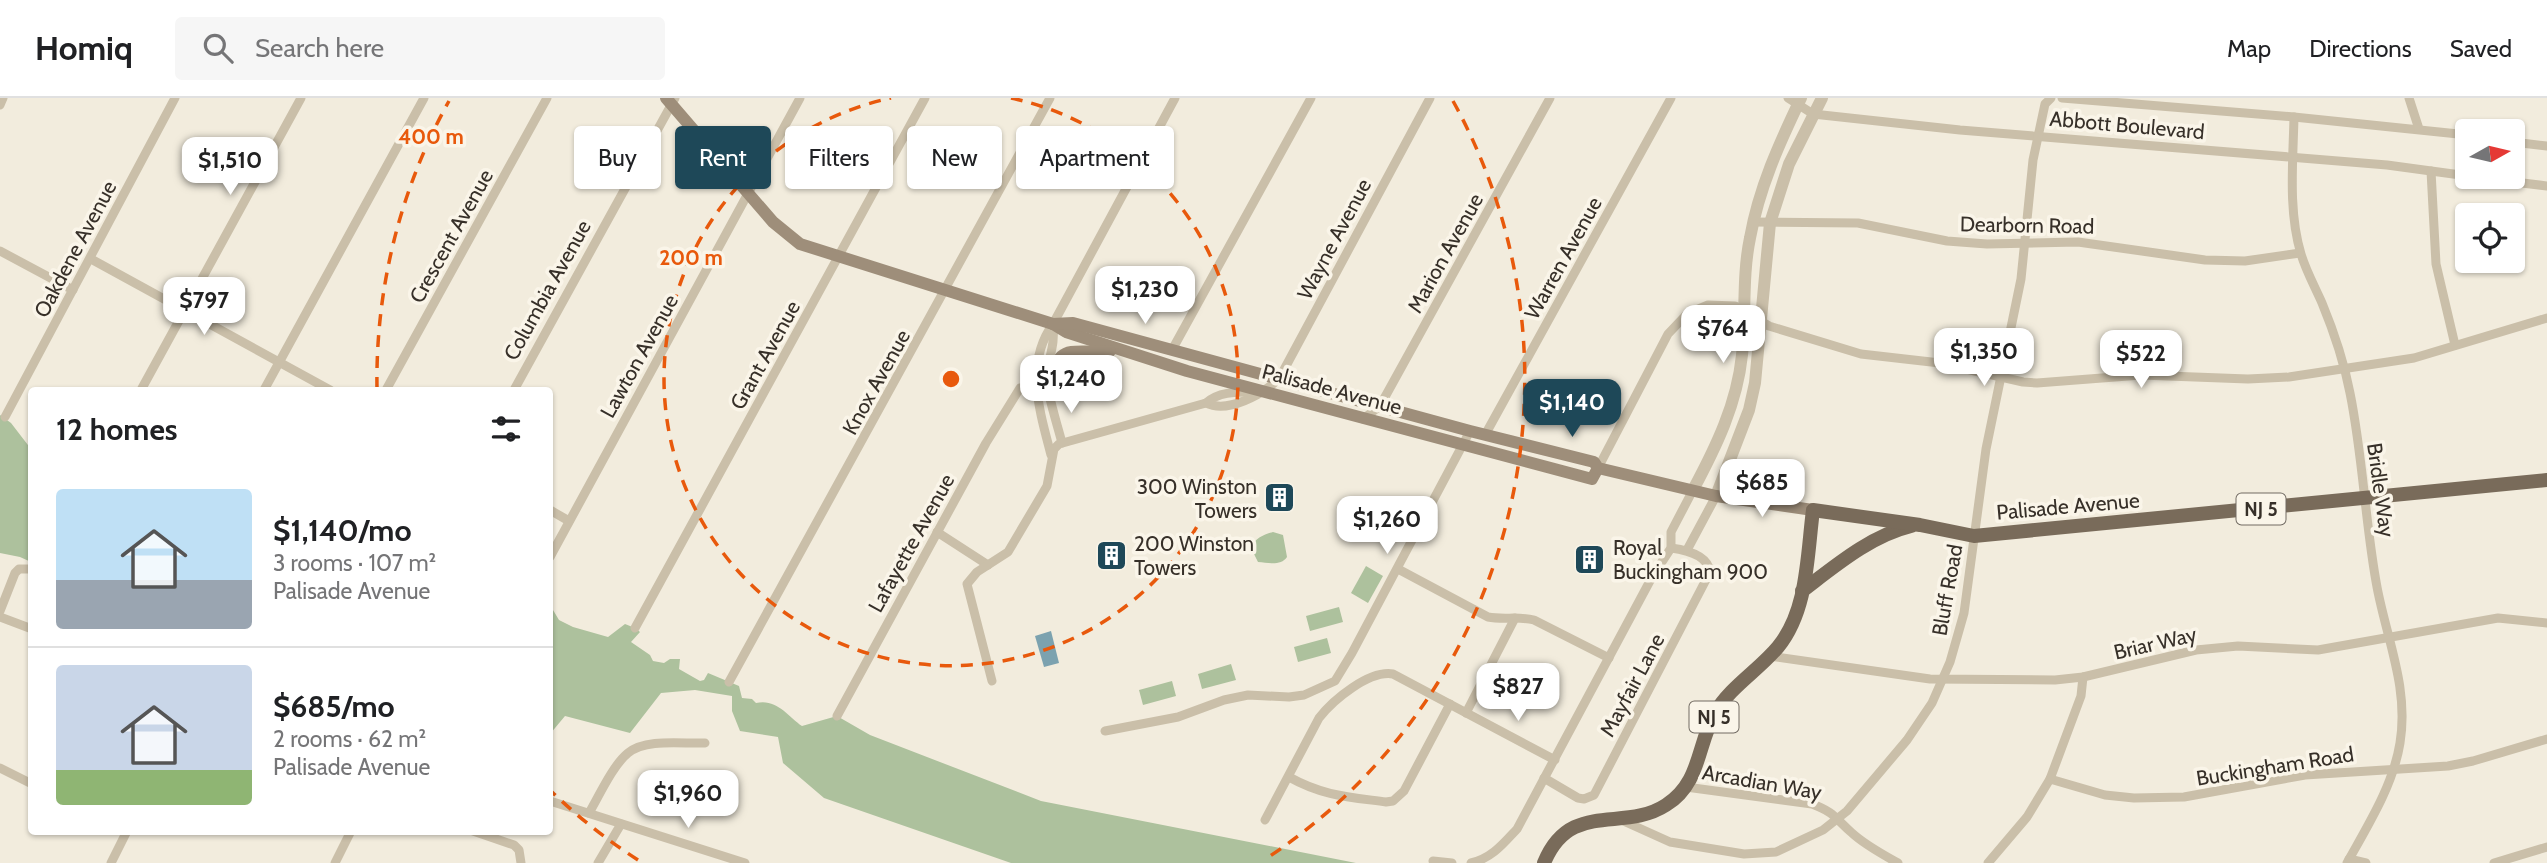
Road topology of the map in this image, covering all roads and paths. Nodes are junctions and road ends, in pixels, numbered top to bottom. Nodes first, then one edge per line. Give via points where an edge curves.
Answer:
1 (3, 98) edge
2 (175, 98) edge
3 (301, 98) edge
4 (424, 98) edge
5 (547, 98) edge
6 (800, 98) edge
7 (925, 98) edge
8 (1050, 98) edge
9 (1175, 98) edge
10 (1311, 98) edge
11 (1430, 98) edge
12 (1550, 98) edge
13 (1671, 98) edge
14 (1822, 98) edge
15 (2051, 98) edge
16 (2062, 98) edge
17 (2409, 98) edge
18 (671, 100) edge
19 (1796, 100) edge
20 (0, 105) edge
21 (1813, 114) junction
22 (2294, 117) junction
23 (2419, 129) junction
24 (2455, 133) edge
25 (2038, 135) junction
26 (2525, 143) edge
27 (2547, 146) edge
28 (2293, 156) junction
29 (2431, 171) junction
30 (2455, 174) edge
31 (2525, 183) edge
32 (2547, 186) edge
33 (747, 194) junction
34 (1753, 222) junction
35 (1770, 223) junction
36 (2024, 243) junction
37 (0, 251) edge
38 (2300, 253) junction
39 (839, 256) junction
40 (91, 259) junction
41 (73, 290) junction
42 (946, 291) junction
43 (185, 310) junction
44 (1744, 310) junction
45 (2547, 318) edge
46 (1761, 321) junction
47 (1053, 324) junction
48 (2455, 345) junction
49 (1172, 350) junction
50 (1122, 351) junction
51 (279, 362) junction
52 (2345, 369) junction
53 (2001, 377) junction
54 (1279, 379) junction
55 (143, 387) edge
56 (266, 387) edge
57 (325, 387) edge
58 (388, 387) edge
59 (516, 387) edge
60 (1020, 388) dead end
61 (1263, 392) junction
62 (1050, 393) junction
63 (1380, 405) junction
64 (5, 417) dead end
65 (1363, 419) junction
66 (1470, 431) junction
67 (1485, 435) junction
68 (1062, 443) junction
69 (1462, 444) junction
70 (1052, 462) junction
71 (1598, 468) junction
72 (2547, 480) edge
73 (1693, 490) junction
74 (1716, 496) junction
75 (2364, 498) junction
76 (1813, 510) junction
77 (553, 512) edge
78 (569, 521) junction
79 (1920, 525) junction
80 (937, 532) junction
81 (1974, 536) junction
82 (1671, 548) junction
83 (1687, 550) junction
84 (553, 551) edge
85 (988, 565) junction
86 (28, 569) edge
87 (1398, 569) junction
88 (1802, 591) junction
89 (0, 611) edge
90 (0, 617) edge
91 (1516, 618) junction
92 (2547, 623) edge
93 (28, 628) edge
94 (635, 628) dead end
95 (2390, 637) junction
96 (1769, 656) junction
97 (1609, 658) junction
98 (2082, 677) junction
99 (1943, 680) junction
100 (992, 681) dead end
101 (729, 682) dead end
102 (1450, 704) junction
103 (1466, 713) junction
104 (837, 716) dead end
105 (1105, 731) dead end
106 (2547, 739) edge
107 (705, 743) dead end
108 (1555, 760) junction
109 (0, 768) edge
110 (2394, 768) junction
111 (1289, 777) junction
112 (1544, 778) junction
113 (2050, 779) junction
114 (28, 782) edge
115 (1686, 787) junction
116 (553, 802) edge
117 (589, 813) junction
118 (1614, 817) junction
119 (1839, 818) junction
120 (1265, 820) dead end
121 (621, 824) junction
122 (124, 835) edge
123 (349, 835) edge
124 (485, 835) edge
125 (2547, 847) edge
126 (1488, 860) edge
127 (1433, 861) dead end
128 (2348, 861) edge
129 (111, 863) edge
130 (335, 863) edge
131 (520, 863) edge
132 (598, 863) edge
133 (745, 863) edge
134 (1452, 863) edge
135 (1471, 863) edge
136 (1544, 863) edge
137 (1898, 863) edge
138 (1988, 863) edge
139 (2366, 863) edge
140 (2494, 863) edge

1 - 20 street
2 - 40 street, Oakdene Avenue
3 - 43 street
4 - 51 street
5 - 58 street, Crescent Avenue
6 - 33 street, Lawton Avenue
7 - 39 street, Grant Avenue
8 - 42 street, Knox Avenue
9 - 47 street
10 - 49 street
11 - 54 street, Wayne Avenue
12 - 63 street, Marion Avenue
13 - 67 street, Warren Avenue
14 - 21 street
15 - 25 street, Bluff Road via 2045,104
16 - 22 street, Abbott Boulevard
17 - 23 street
18 - 33 main road, Palisade Avenue
18 - 59 street, Columbia Avenue
19 - 21 street, Abbott Boulevard
19 - 34 street
21 - 25 street, Abbott Boulevard
21 - 35 street via 1789,164
22 - 23 street, Abbott Boulevard
22 - 28 street, Bridle Way
23 - 24 street, Abbott Boulevard
25 - 28 street, Abbott Boulevard
25 - 36 street, Bluff Road
26 - 27 street
28 - 29 street, Abbott Boulevard
28 - 38 street, Bridle Way via 2293,208
29 - 30 street, Abbott Boulevard
29 - 48 street via 2436,264
31 - 32 street
33 - 39 main road, Palisade Avenue via 786,235
33 - 78 street, Lawton Avenue
34 - 35 street, Dearborn Road
34 - 44 street
35 - 36 street, Dearborn Road via 1858,223 1947,241
35 - 46 street
36 - 38 street, Dearborn Road via 2100,244 2216,261
36 - 53 street, Bluff Road via 2020,289
37 - 41 street
38 - 52 street, Bridle Way
39 - 42 main road, Palisade Avenue
39 - 94 street, Grant Avenue
40 - 41 street, Oakdene Avenue
40 - 43 street
41 - 64 street, Oakdene Avenue
42 - 47 main road, Palisade Avenue
42 - 101 street, Knox Avenue
43 - 51 street
43 - 55 street
44 - 46 street
44 - 71 street via 1709,305 1676,324
44 - 73 street via 1742,356 1730,410
45 - 48 street
46 - 53 street via 1861,354 1940,363
46 - 74 street via 1749,410
47 - 49 main road, Palisade Avenue via 1073,323
47 - 50 main road, Palisade Avenue
47 - 62 street via 1055,340 1047,374
47 - 70 street via 1044,336 1035,382
48 - 52 street via 2414,358
49 - 50 main road via 1164,356 1139,348
49 - 54 main road, Palisade Avenue
50 - 61 main road, Palisade Avenue
50 - 62 main road via 1060,355
51 - 56 street
51 - 57 street
52 - 53 street via 2275,378 2141,375 2037,383
52 - 75 street, Bridle Way
53 - 81 street, Bluff Road
54 - 61 street, Wayne Avenue
54 - 63 main road, Palisade Avenue
60 - 80 street, Lafayette Avenue
61 - 65 main road, Palisade Avenue
61 - 68 street via 1234,392
62 - 68 street
63 - 65 street, Marion Avenue
63 - 66 main road, Palisade Avenue
65 - 69 main road, Palisade Avenue
66 - 67 main road, Palisade Avenue
66 - 69 street
67 - 71 main road, Palisade Avenue via 1594,462
68 - 70 street via 1054,449
69 - 71 main road, Palisade Avenue via 1592,479
69 - 87 street
70 - 85 street via 1047,486 1007,552
71 - 73 main road, Palisade Avenue
72 - 75 main road, Palisade Avenue / NJ 5
73 - 74 main road, Palisade Avenue
73 - 82 street via 1671,532
74 - 76 main road, Palisade Avenue
74 - 83 street
75 - 81 main road, Palisade Avenue / NJ 5
75 - 95 street, Bridle Way
76 - 79 main road, Palisade Avenue / NJ 5
76 - 88 main road, NJ 5
77 - 78 street
78 - 84 street, Lawton Avenue
79 - 81 main road, Palisade Avenue / NJ 5
79 - 88 main road, NJ 5 via 1885,535
80 - 85 street
80 - 104 street, Lafayette Avenue
81 - 99 street, Bluff Road via 1961,625
82 - 83 street
82 - 97 street
83 - 112 street, Mayfair Lane via 1706,561 1709,577 1594,795 1578,798
85 - 100 street via 967,584
86 - 89 street via 15,573
87 - 91 street via 1488,617
87 - 105 street via 1335,681 1304,695 1248,695 1178,717
88 - 96 main road, NJ 5 via 1794,622
90 - 93 street
91 - 97 street via 1534,620
91 - 103 street
92 - 95 street, Briar Way via 2488,619
95 - 98 street, Briar Way via 2318,650 2217,647
95 - 110 street, Bridle Way via 2402,696
96 - 99 street, Briar Way
96 - 115 main road, NJ 5 via 1716,711
97 - 108 street
98 - 99 street, Briar Way
98 - 113 street via 2081,696
99 - 119 street, Bluff Road via 1908,740
102 - 103 street
102 - 111 street via 1393,674 1385,672 1365,680 1330,703
102 - 111 street via 1404,792 1393,801 1323,793
103 - 108 street
106 - 110 street, Buckingham Road via 2448,766
107 - 117 street via 654,744 630,751
108 - 112 street
109 - 114 street
110 - 113 street, Buckingham Road via 2305,775 2159,799 2105,795
110 - 128 street, Bridle Way
111 - 120 street
112 - 126 street via 1517,829
113 - 138 street via 2027,817
115 - 118 main road, NJ 5 via 1655,811
115 - 119 street, Arcadian Way via 1812,804
116 - 117 street
117 - 121 street
118 - 119 street, Bluff Road via 1670,842 1753,855 1791,846
118 - 136 main road, NJ 5 via 1587,822 1565,833
119 - 137 street, Arcadian Way via 1850,832
121 - 132 street
121 - 133 street
122 - 129 street
123 - 130 street
124 - 131 street via 514,845
125 - 140 street
126 - 135 street
127 - 134 street
128 - 139 street

